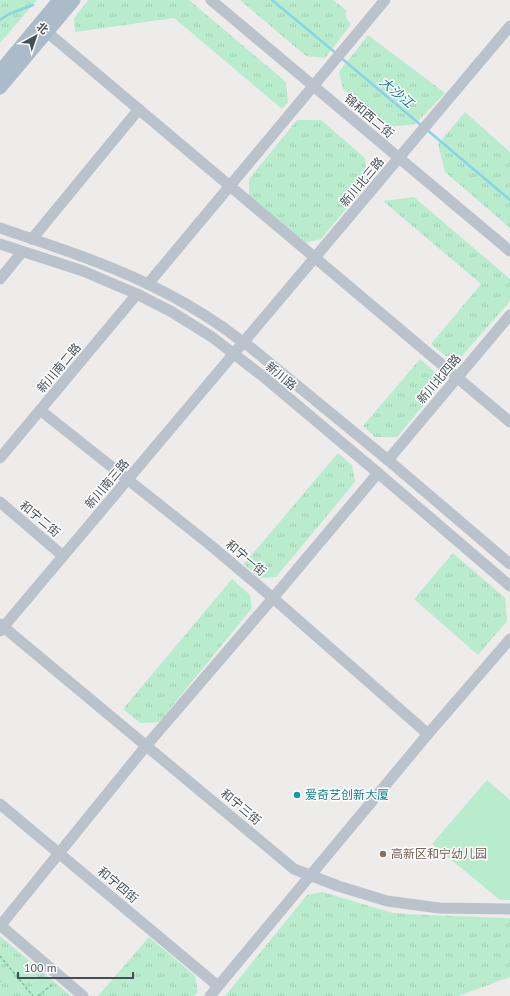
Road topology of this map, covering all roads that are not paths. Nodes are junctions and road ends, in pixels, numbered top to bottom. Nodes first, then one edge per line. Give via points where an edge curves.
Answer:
1 (59, 0) edge
2 (74, 0) edge
3 (211, 0) edge
4 (385, 0) edge
5 (510, 26) edge
6 (47, 32) junction
7 (1, 79) edge
8 (314, 86) junction
9 (139, 109) junction
10 (399, 158) junction
11 (231, 186) junction
12 (0, 228) edge
13 (32, 239) junction
14 (0, 244) edge
15 (510, 251) edge
16 (22, 252) junction
17 (315, 257) junction
18 (0, 279) edge
19 (148, 284) junction
20 (137, 294) junction
21 (510, 315) edge
22 (244, 342) junction
23 (234, 354) junction
24 (458, 377) junction
25 (40, 410) junction
26 (510, 422) edge
27 (0, 458) edge
28 (388, 460) junction
29 (378, 473) junction
30 (128, 479) junction
31 (0, 502) edge
32 (63, 556) junction
33 (510, 564) edge
34 (510, 586) edge
35 (273, 598) junction
36 (1, 627) edge
37 (510, 639) edge
38 (428, 734) junction
39 (146, 746) junction
40 (0, 804) edge
41 (59, 853) junction
42 (311, 876) junction
43 (510, 909) edge
44 (0, 925) edge
45 (218, 986) junction
46 (83, 996) edge
47 (210, 996) edge

1 - 7 main road
2 - 6 main road
3 - 8 street, 锦和西二街
4 - 8 street
5 - 10 street, 新川北三路
6 - 7 main road
6 - 9 street
8 - 10 street, 锦和西二街
8 - 11 street
9 - 11 street
9 - 13 street
10 - 15 street, 锦和西二街
10 - 17 street, 新川北三路
11 - 17 street
11 - 19 street
12 - 13 street, 新川路
13 - 19 street, 新川路 via 98,262
14 - 16 street, 新川路
16 - 18 street
16 - 20 street, 新川路 via 83,271
17 - 22 street, 新川北三路
17 - 24 street
19 - 22 street, 新川路 via 190,307
20 - 23 street, 新川路 via 172,312
20 - 25 street, 新川南二路
21 - 24 street, 新川北四路
22 - 23 street, 新川北三路
22 - 28 street, 新川路
23 - 29 street, 新川路
23 - 30 street, 新川南三路
24 - 26 street
24 - 28 street, 新川北四路
25 - 27 street, 新川南二路
25 - 30 street, 和宁一街
28 - 33 street, 新川路
29 - 34 street, 新川路
29 - 35 street
30 - 32 street, 新川南三路
30 - 35 street, 和宁一街
31 - 32 street, 和宁二街
32 - 36 street, 新川南三路
35 - 38 street, 和宁一街
35 - 39 street
36 - 39 street, 和宁三街
37 - 38 street
38 - 42 street
39 - 41 street
39 - 42 street, 和宁三街 via 294,869
40 - 41 street, 和宁四街
41 - 44 street
41 - 45 street, 和宁四街
42 - 43 street, 和宁三街 via 387,900 440,908
42 - 45 street
44 - 46 street
45 - 47 street

